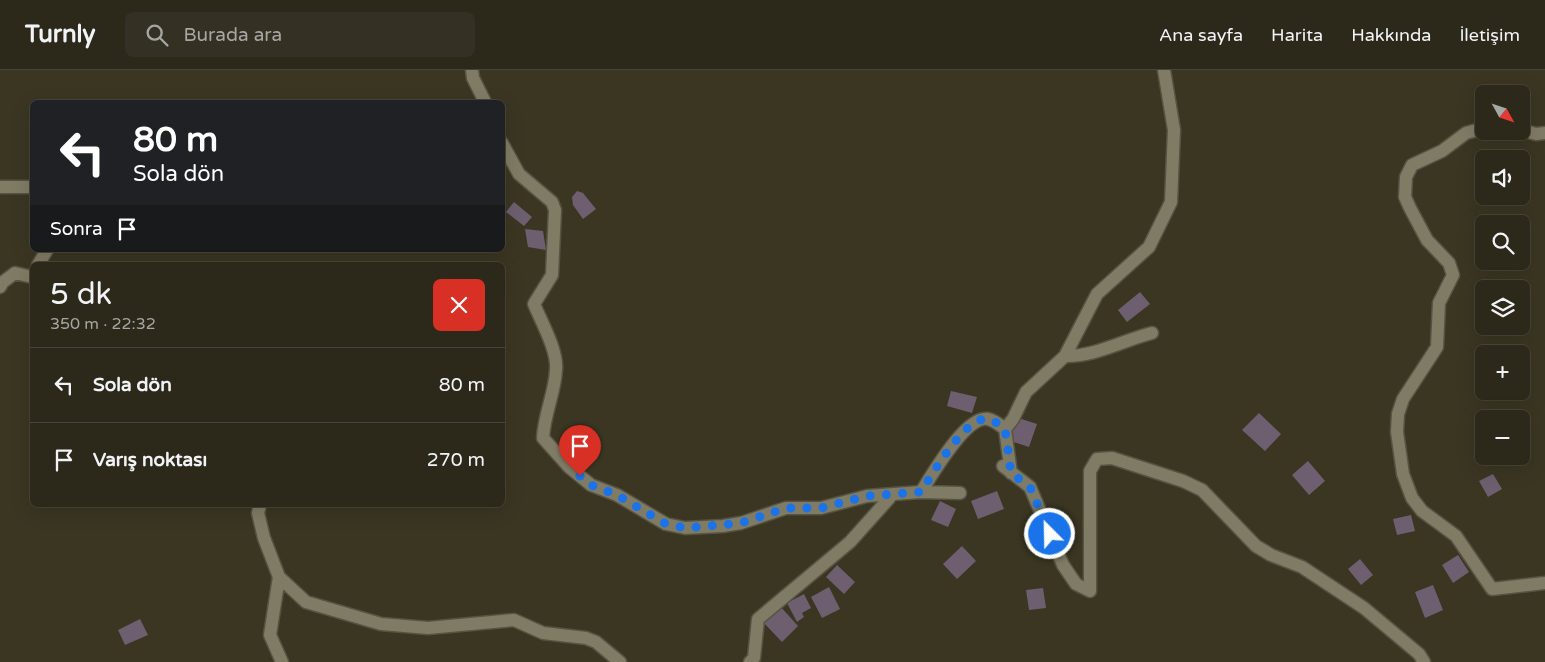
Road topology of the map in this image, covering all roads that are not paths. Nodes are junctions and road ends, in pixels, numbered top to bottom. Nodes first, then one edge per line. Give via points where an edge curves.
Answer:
1 (472, 70) edge
2 (1164, 70) edge
3 (484, 100) edge
4 (1475, 130) edge
5 (1530, 132) edge
6 (1545, 133) edge
7 (505, 148) edge
8 (0, 187) edge
9 (30, 188) edge
10 (30, 273) edge
11 (0, 287) edge
12 (1152, 333) dead end
13 (1066, 356) junction
14 (1005, 429) junction
15 (921, 492) junction
16 (960, 493) dead end
17 (893, 494) junction
18 (260, 507) edge
19 (280, 576) junction
20 (1545, 583) edge
21 (282, 662) edge
22 (620, 662) edge
23 (750, 662) edge
24 (1424, 662) edge

1 - 3 street
2 - 13 street via 1174,130 1171,202 1149,247 1097,294
4 - 20 street via 1466,133 1442,152 1412,165 1406,177 1405,197 1410,208 1427,240 1449,264 1453,275 1439,303 1437,347 1403,399 1398,414 1403,474 1412,498 1422,511 1456,536 1492,588
5 - 6 street
7 - 17 street via 519,174 552,202 555,210 552,274 534,304 557,369 543,438 569,467 591,485 617,495 666,524 686,528 723,526 786,508 821,508 867,496
8 - 9 street
10 - 11 street via 15,273
12 - 13 street via 1080,357
13 - 14 street via 1026,392
14 - 15 street via 989,419 974,421
14 - 24 street via 1007,470 1030,487 1064,565 1076,584 1090,590 1090,471 1096,459 1112,458 1202,490 1256,546 1302,567 1364,608 1419,654
15 - 16 street
15 - 17 street
17 - 23 street via 850,542 758,619 754,658
18 - 19 street via 258,513
19 - 21 street via 270,635
19 - 22 street via 306,602 380,624 428,628 514,620 543,633 586,638

